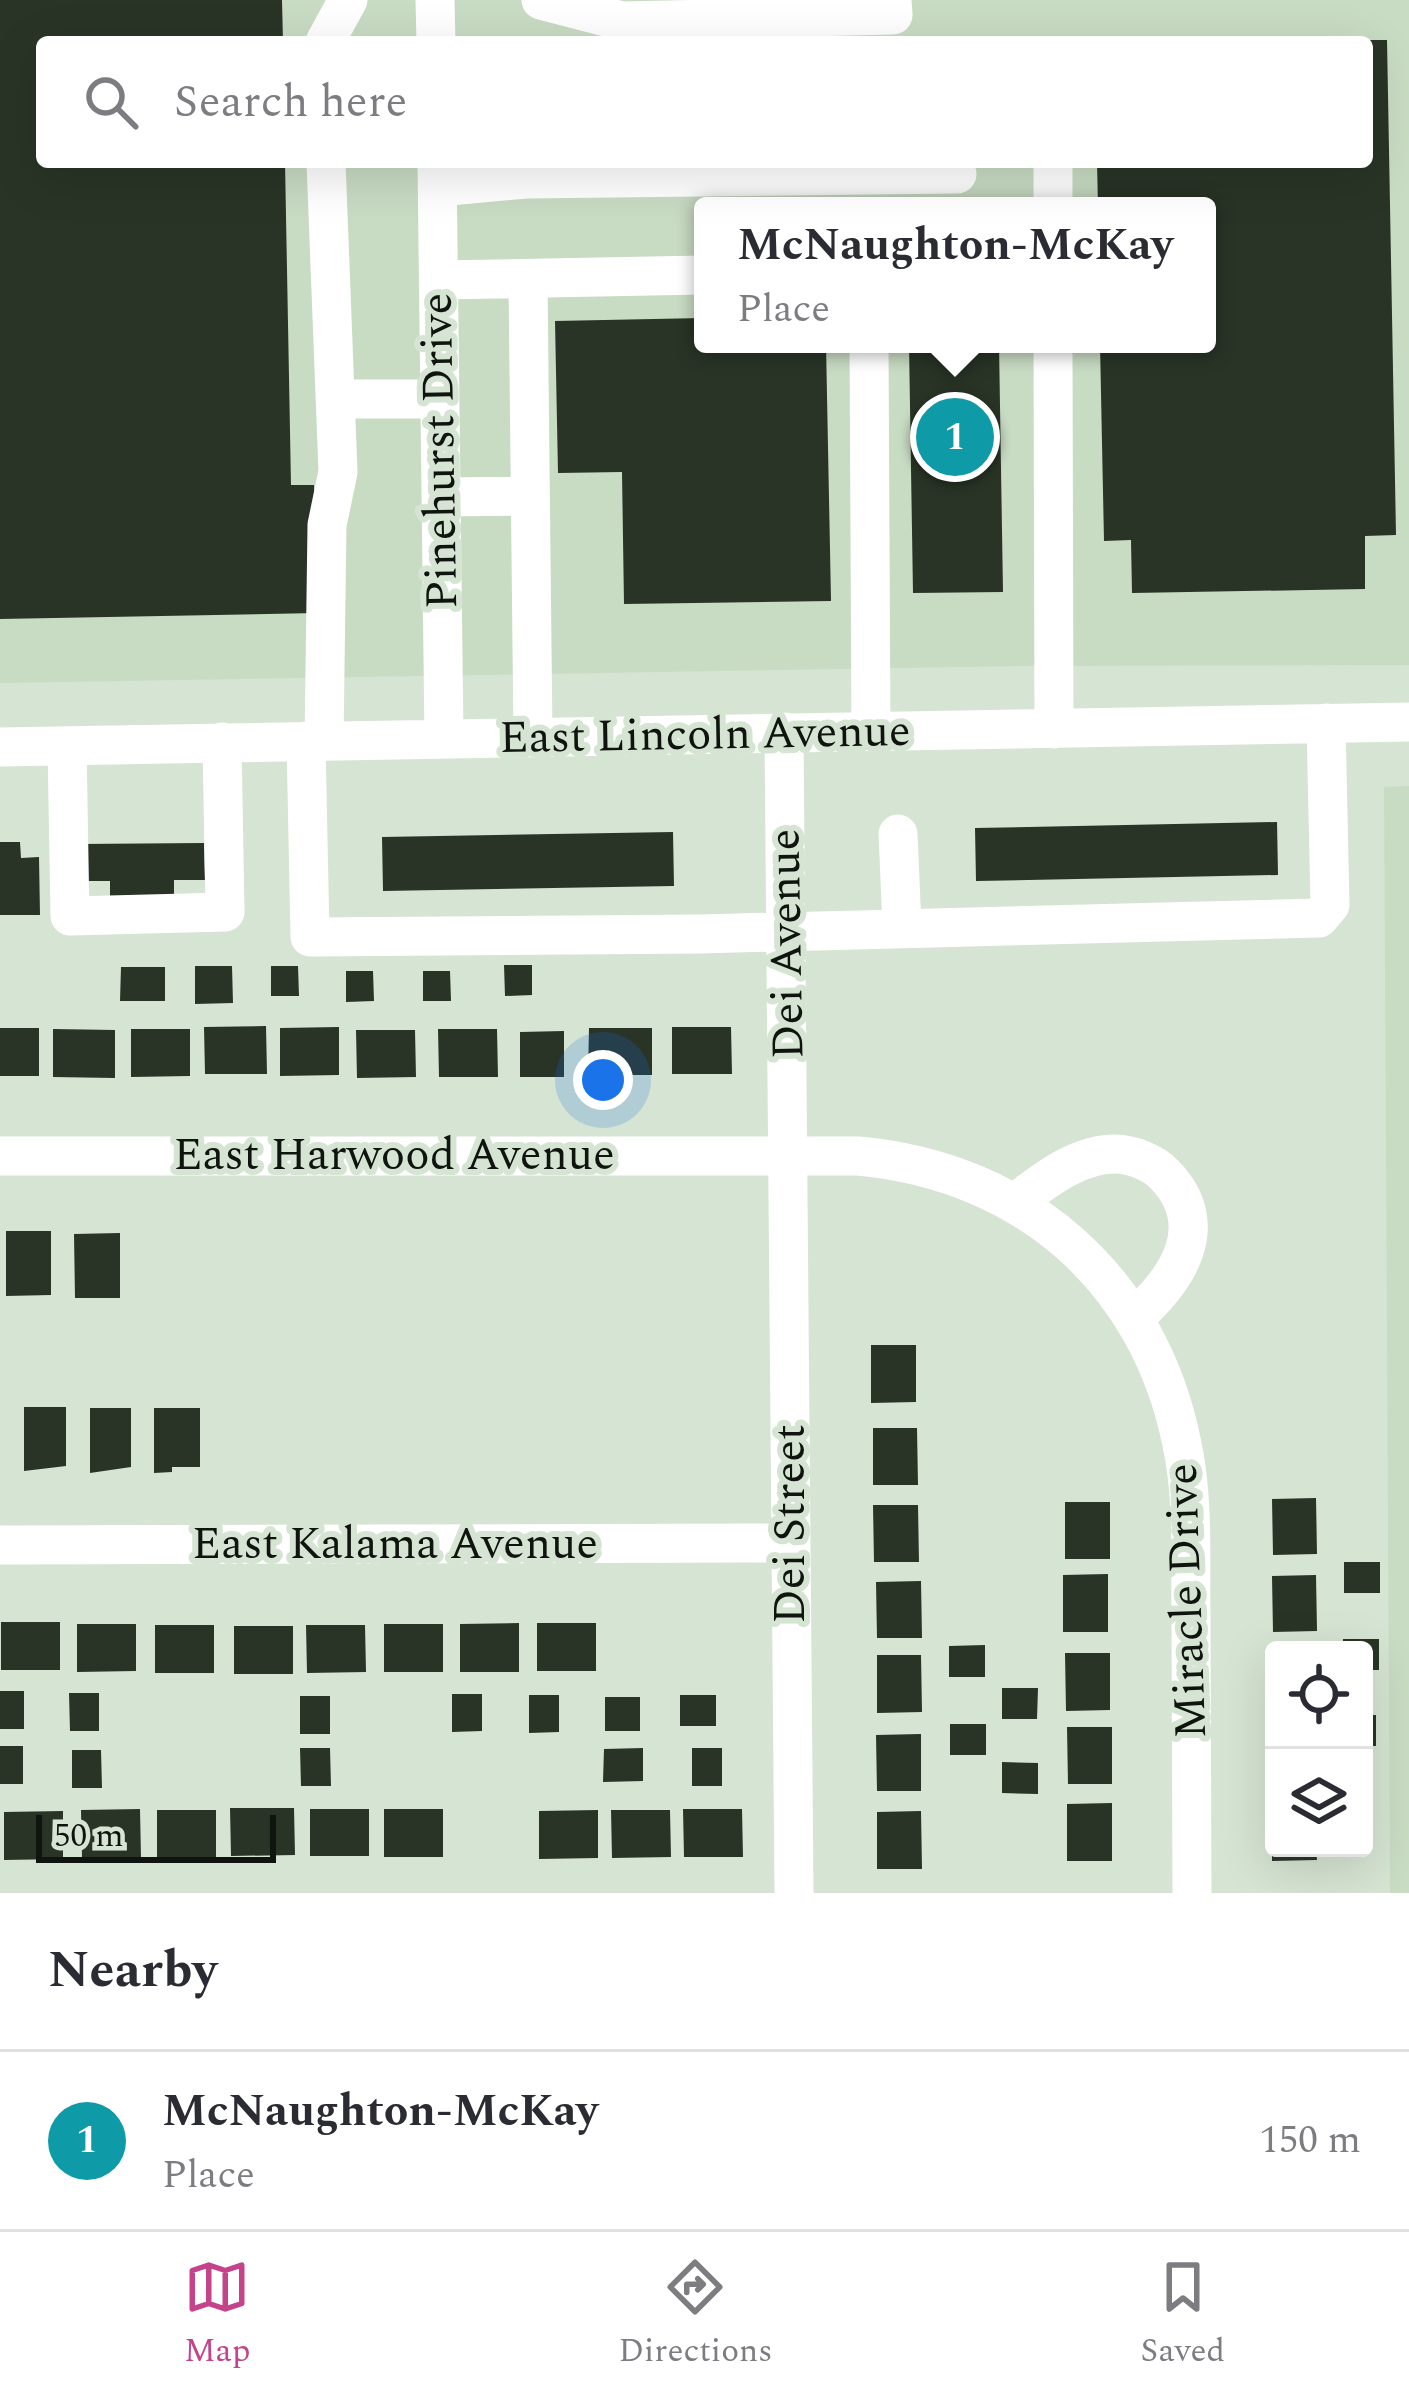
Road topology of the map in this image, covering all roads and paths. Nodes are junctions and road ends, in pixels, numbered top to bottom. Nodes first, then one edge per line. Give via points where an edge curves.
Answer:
1 (348, 0) edge
2 (435, 0) edge
3 (541, 0) edge
4 (892, 0) edge
5 (328, 36) edge
6 (436, 36) edge
7 (326, 168) edge
8 (438, 174) edge
9 (957, 174) dead end
10 (694, 275) edge
11 (527, 279) junction
12 (439, 280) junction
13 (869, 353) edge
14 (1053, 353) edge
15 (335, 399) junction
16 (440, 399) junction
17 (530, 496) junction
18 (441, 497) junction
19 (1409, 722) edge
20 (1327, 723) junction
21 (1054, 729) junction
22 (871, 731) junction
23 (784, 732) junction
24 (532, 738) junction
25 (444, 739) junction
26 (315, 741) junction
27 (222, 742) junction
28 (67, 746) junction
29 (0, 747) edge
30 (898, 834) dead end
31 (902, 926) junction
32 (787, 929) junction
33 (789, 1155) junction
34 (0, 1156) edge
35 (1016, 1202) junction
36 (1134, 1318) junction
37 (790, 1543) junction
38 (0, 1545) edge
39 (794, 1893) edge
40 (1192, 1893) edge

1 - 5 street
2 - 6 street
3 - 4 street via 622,21 892,15
7 - 15 street
8 - 9 street
8 - 12 street, Pinehurst Drive
10 - 11 street
11 - 12 street
11 - 17 street
12 - 16 street, Pinehurst Drive
13 - 22 street
14 - 21 street
15 - 16 street
15 - 26 street via 338,472 327,525
16 - 18 street, Pinehurst Drive
17 - 18 street
17 - 24 street
18 - 25 street, Pinehurst Drive
19 - 20 street, East Lincoln Avenue
20 - 21 street, East Lincoln Avenue
20 - 31 street via 1330,905 1319,918
21 - 22 street, East Lincoln Avenue
22 - 23 street, East Lincoln Avenue
23 - 24 street, East Lincoln Avenue
23 - 32 street, Dei Avenue
24 - 25 street, East Lincoln Avenue
25 - 26 street, East Lincoln Avenue
26 - 27 street, East Lincoln Avenue
26 - 32 street via 310,937
27 - 28 street, East Lincoln Avenue
27 - 28 street via 225,912 70,916
28 - 29 street, East Lincoln Avenue
30 - 31 street
31 - 32 street
32 - 33 street, Dei Avenue
33 - 34 street, East Harwood Avenue
33 - 35 street, Miracle Drive via 914,1163
33 - 37 street, Dei Street
35 - 36 street, Miracle Drive via 1087,1259
35 - 36 street via 1090,1159 1116,1154 1161,1170 1187,1209 1186,1248 1173,1279
36 - 40 street, Miracle Drive via 1167,1388 1188,1480
37 - 38 street, East Kalama Avenue
37 - 39 street, Dei Street

